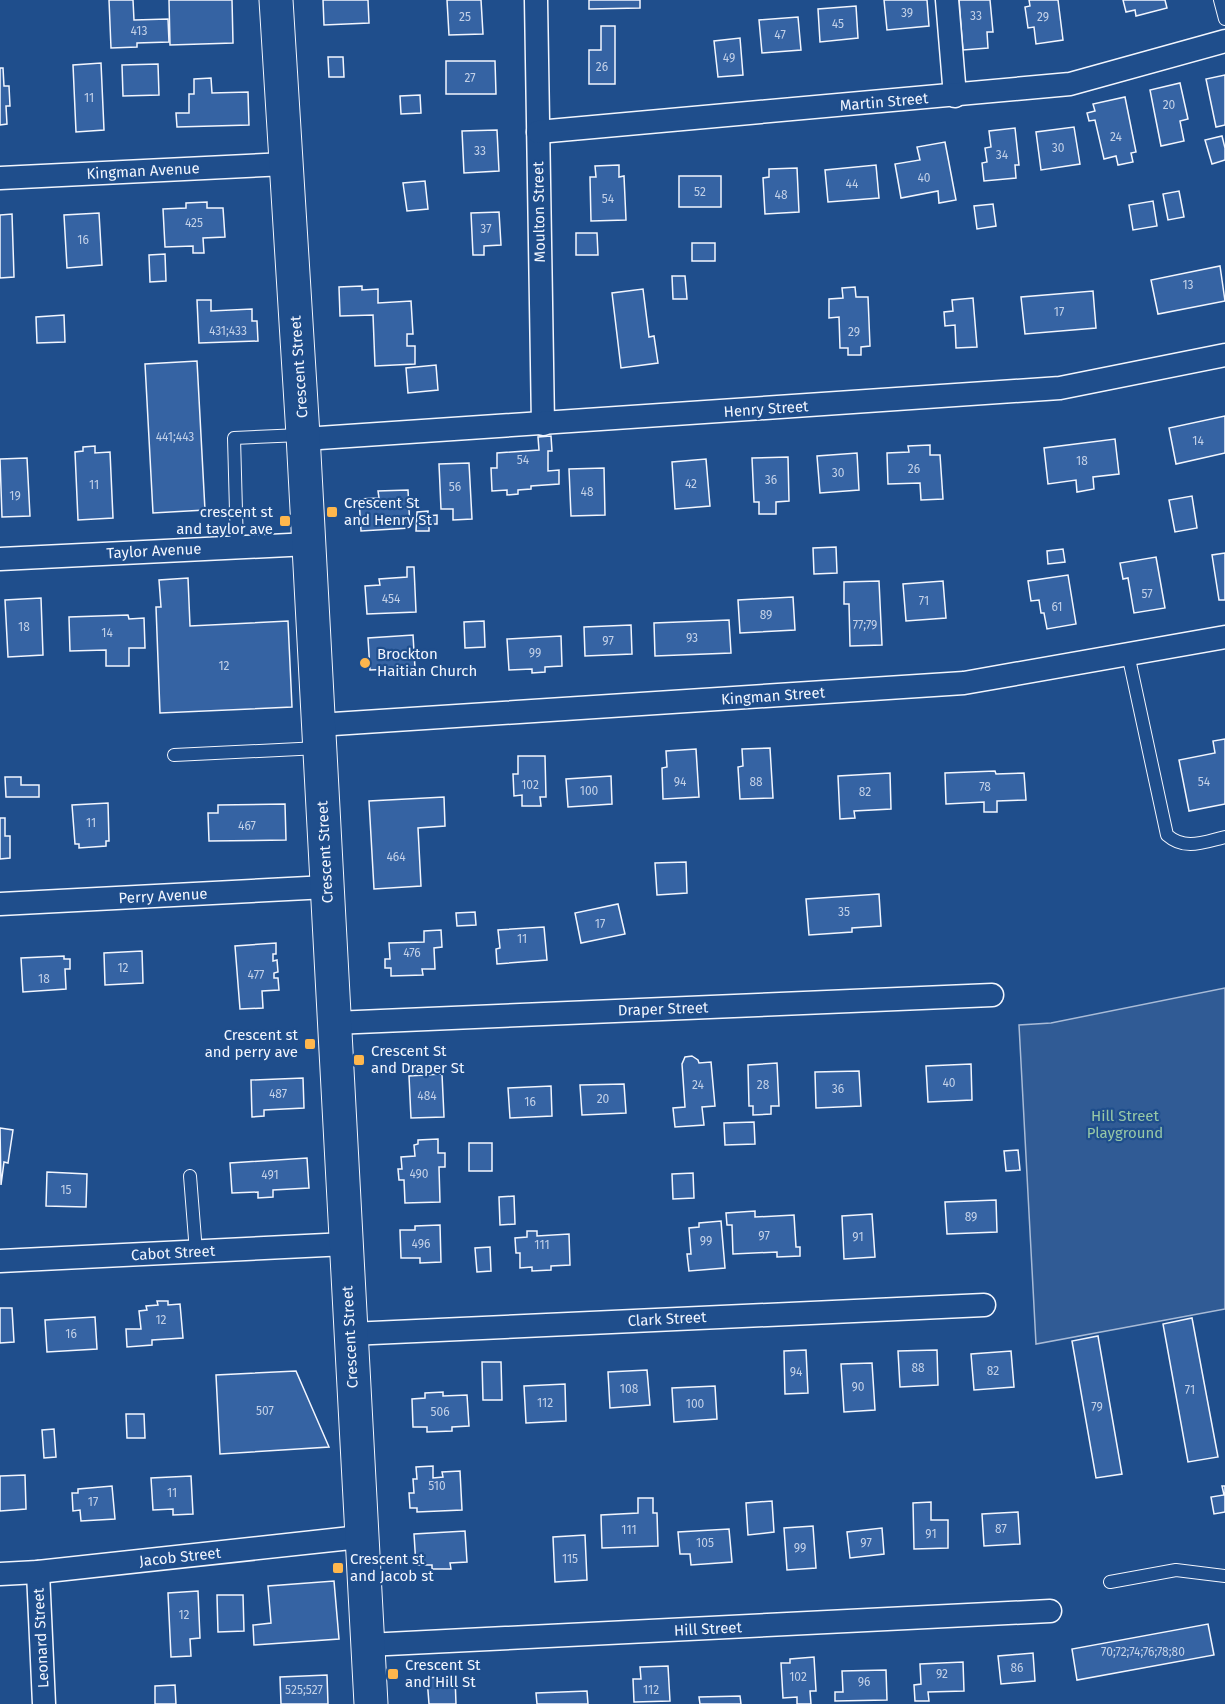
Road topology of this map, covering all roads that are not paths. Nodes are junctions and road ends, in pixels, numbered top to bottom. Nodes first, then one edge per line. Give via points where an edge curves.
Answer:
1 (276, 0) edge
2 (536, 0) edge
3 (947, 0) edge
4 (1220, 0) edge
5 (1225, 19) edge
6 (1225, 41) edge
7 (956, 96) junction
8 (538, 132) junction
9 (285, 164) junction
10 (0, 178) edge
11 (1225, 355) edge
12 (543, 424) junction
13 (303, 437) junction
14 (309, 544) junction
15 (237, 547) junction
16 (0, 559) edge
17 (1225, 637) edge
18 (1128, 654) junction
19 (319, 736) junction
20 (174, 754) dead end
21 (1225, 837) edge
22 (327, 887) junction
23 (0, 904) edge
24 (992, 994) dead end
25 (334, 1023) junction
26 (190, 1176) dead end
27 (346, 1244) junction
28 (196, 1252) junction
29 (0, 1261) edge
30 (984, 1305) dead end
31 (350, 1334) junction
32 (360, 1538) junction
33 (38, 1572) junction
34 (0, 1574) edge
35 (1225, 1576) edge
36 (1110, 1582) dead end
37 (1050, 1611) dead end
38 (367, 1645) junction
39 (44, 1704) edge
40 (370, 1704) edge

1 - 9 main road, Crescent Street
2 - 8 street, Moulton Street
3 - 7 street
4 - 5 lane
6 - 7 street, Martin Street via 1070,84
7 - 8 street, Martin Street
8 - 12 street, Moulton Street
9 - 10 street, Kingman Avenue
9 - 13 main road, Crescent Street
11 - 12 street, Henry Street via 1060,388
12 - 13 street, Henry Street
13 - 14 main road, Crescent Street
13 - 15 lane via 234,438
14 - 15 street, Taylor Avenue
14 - 19 main road, Crescent Street
15 - 16 street, Taylor Avenue
17 - 18 street, Kingman Street
18 - 19 street, Kingman Street via 964,684
18 - 21 lane via 1167,835 1176,843 1192,845
19 - 20 lane
19 - 22 main road, Crescent Street
22 - 23 street, Perry Avenue
22 - 25 main road, Crescent Street
24 - 25 street, Draper Street
25 - 27 main road, Crescent Street
26 - 28 lane
27 - 28 street, Cabot Street
27 - 31 main road, Crescent Street
28 - 29 street, Cabot Street
30 - 31 street, Clark Street
31 - 32 main road, Crescent Street
32 - 33 street, Jacob Street
32 - 38 main road, Crescent Street
33 - 34 street, Jacob Street
33 - 39 street, Leonard Street
35 - 36 lane via 1176,1570
37 - 38 street, Hill Street
38 - 40 main road, Crescent Street

